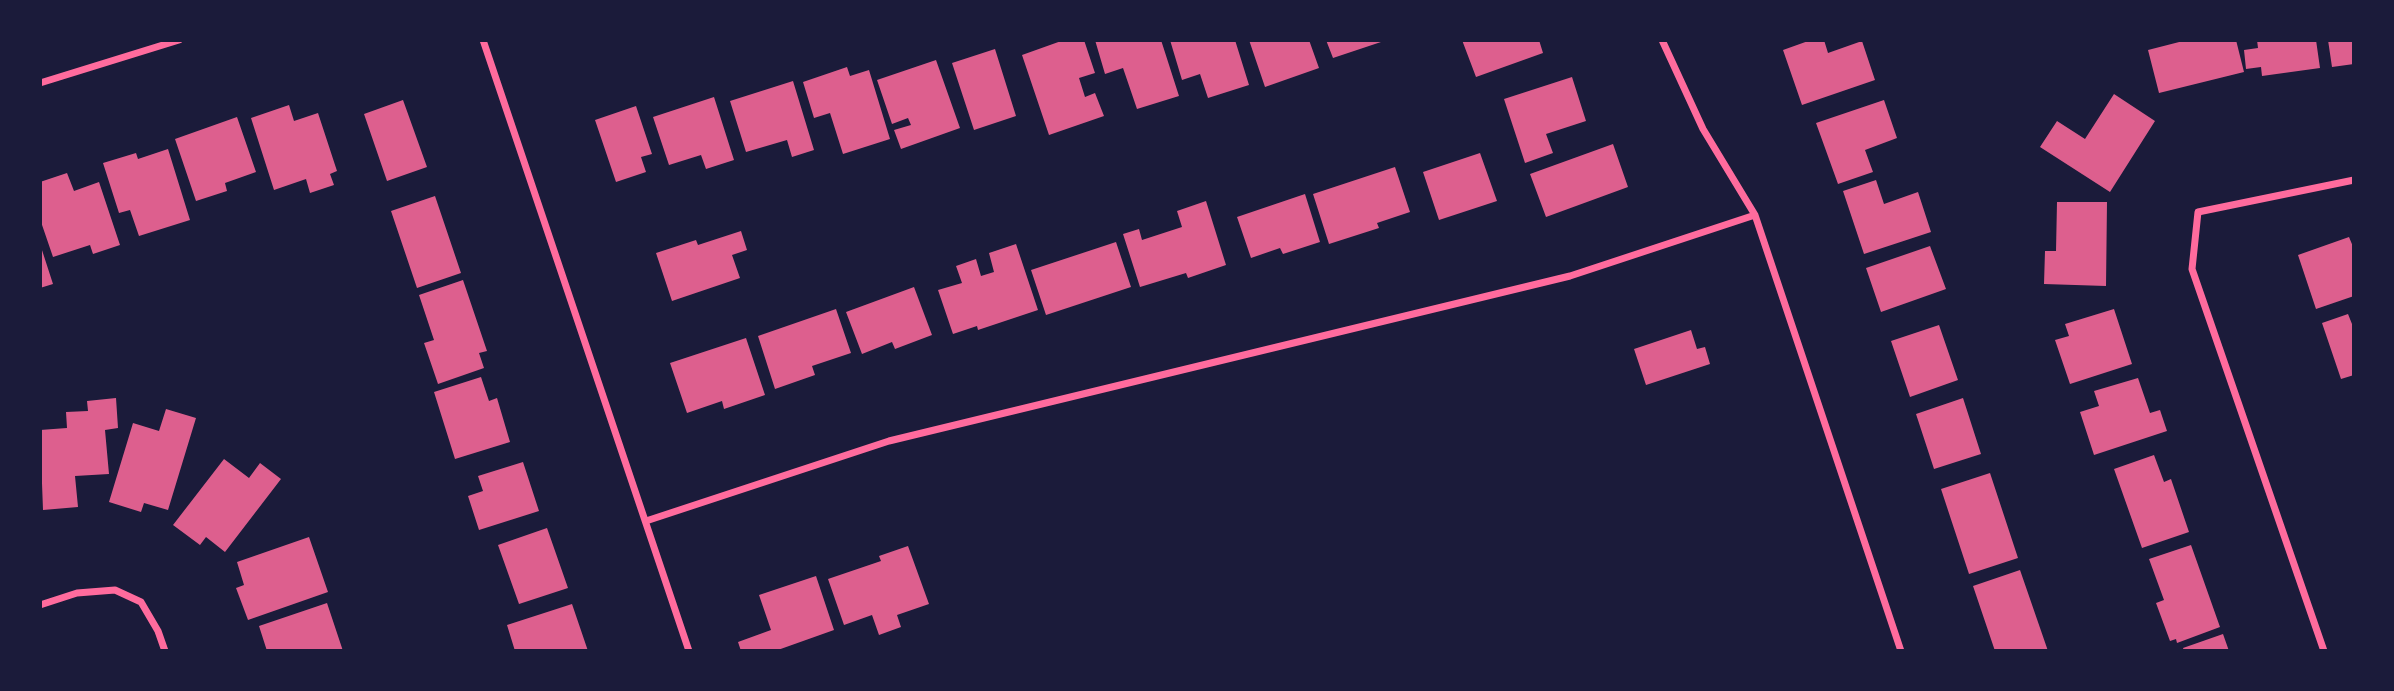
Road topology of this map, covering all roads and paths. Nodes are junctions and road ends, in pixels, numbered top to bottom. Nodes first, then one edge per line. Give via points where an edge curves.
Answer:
1 (179, 40) edge
2 (484, 40) edge
3 (1662, 40) edge
4 (40, 83) edge
5 (2354, 180) edge
6 (1755, 215) junction
7 (646, 521) junction
8 (40, 605) edge
9 (165, 651) edge
10 (689, 651) edge
11 (1901, 651) edge
12 (2324, 651) edge

1 - 4 street
2 - 7 street
3 - 6 street via 1703,129
5 - 12 street via 2198,212 2192,269
6 - 7 street via 1570,276 890,441
6 - 11 street
7 - 10 street
8 - 9 street via 77,593 115,590 141,603

